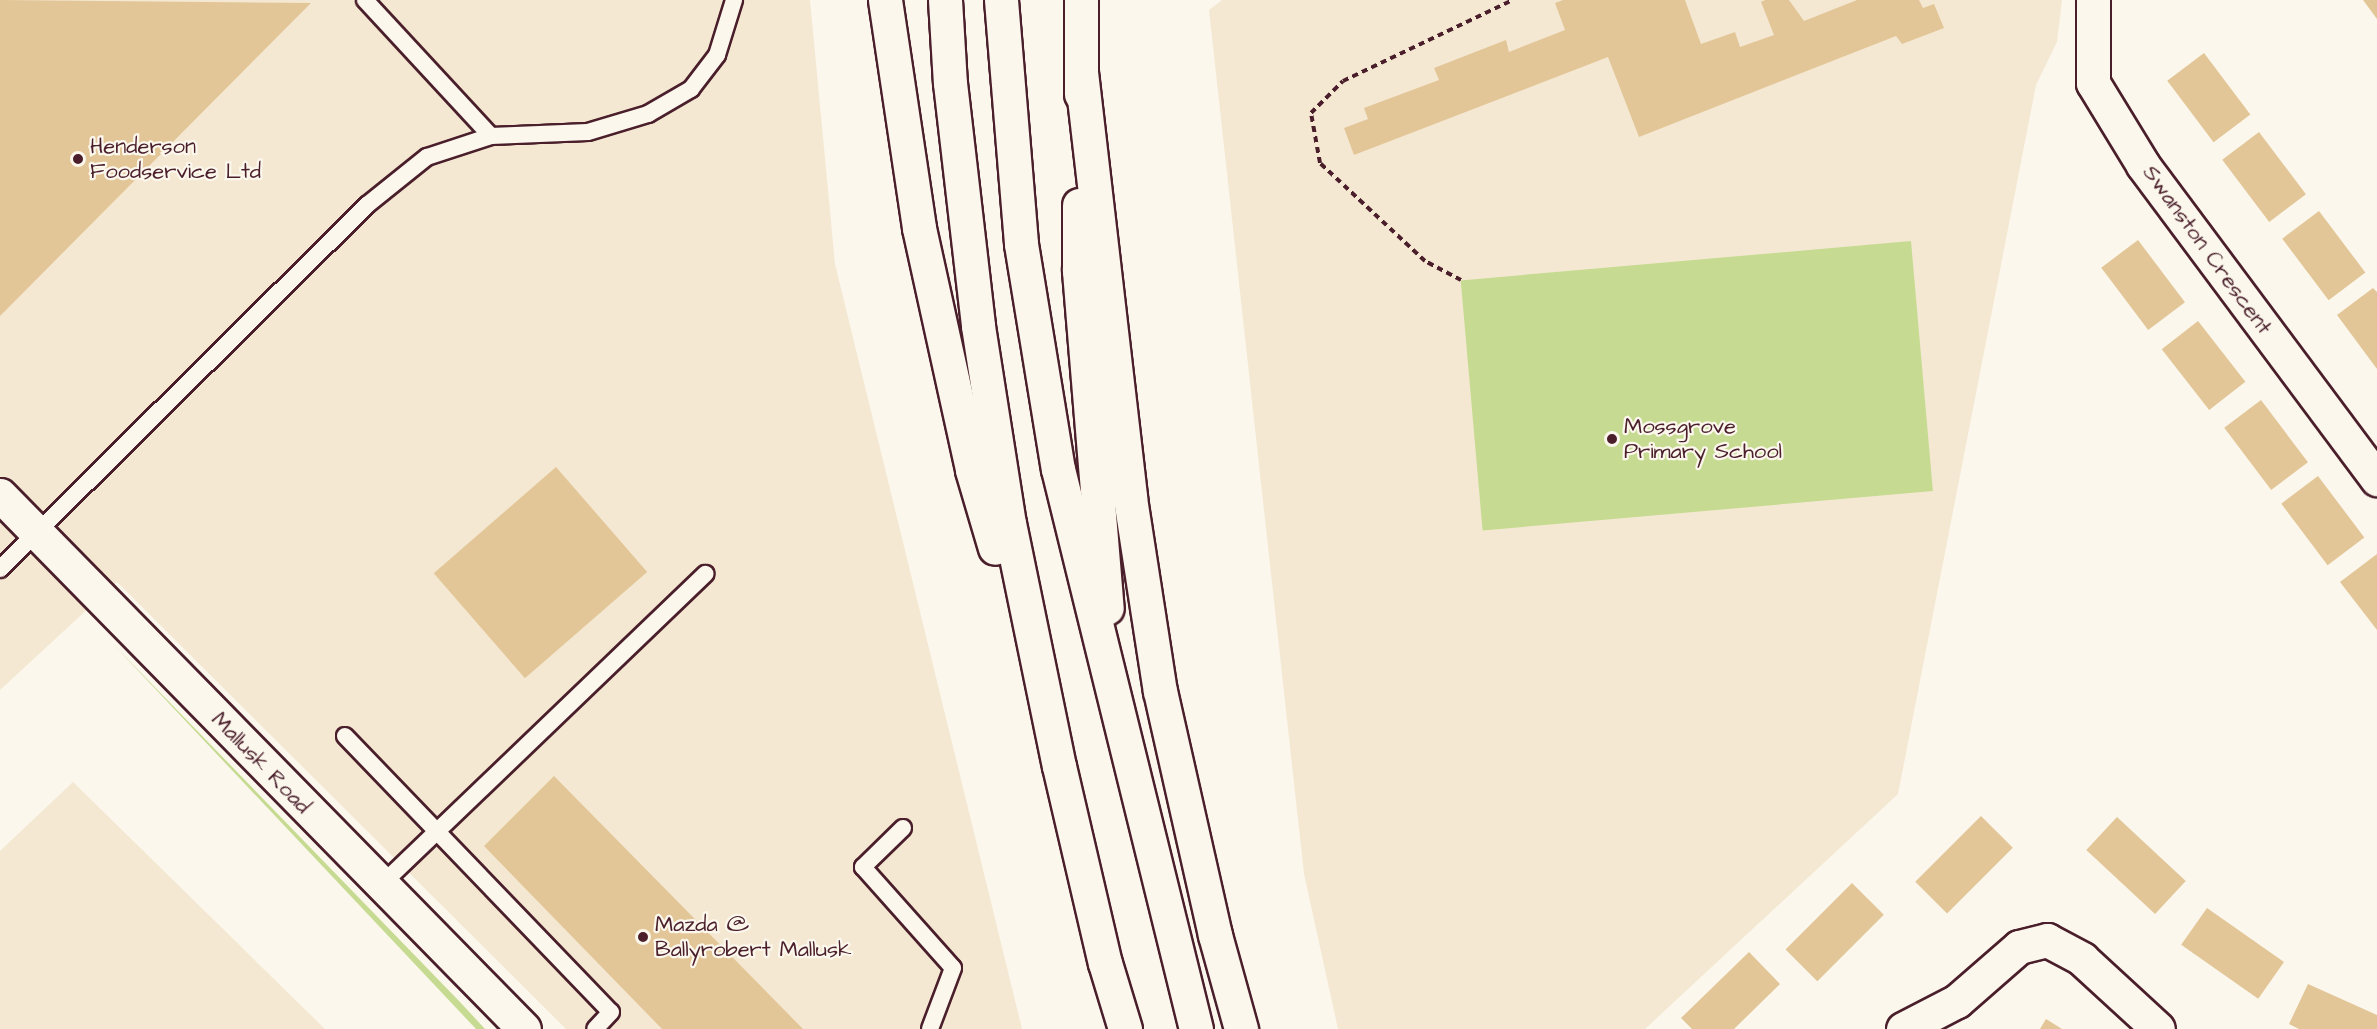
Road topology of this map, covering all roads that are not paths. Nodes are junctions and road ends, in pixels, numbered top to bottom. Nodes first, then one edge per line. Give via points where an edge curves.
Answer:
1 (365, 0) edge
2 (734, 0) edge
3 (885, 0) edge
4 (945, 0) edge
5 (1001, 0) edge
6 (1081, 0) edge
7 (2093, 0) edge
8 (1081, 72) junction
9 (491, 136) junction
10 (2377, 479) edge
11 (0, 495) edge
12 (38, 534) junction
13 (0, 569) edge
14 (705, 574) dead end
15 (1117, 721) junction
16 (345, 736) dead end
17 (1059, 766) junction
18 (903, 828) dead end
19 (436, 831) junction
20 (380, 886) junction
21 (524, 1029) edge
22 (595, 1029) edge
23 (930, 1029) edge
24 (1125, 1029) edge
25 (1196, 1029) edge
26 (1241, 1029) edge
27 (1903, 1029) edge
28 (2158, 1029) edge

1 - 9 lane
2 - 9 lane via 717,55 692,89 648,114 588,132
3 - 17 main road via 919,228 948,366 972,470
4 - 17 main road via 950,83 990,405 1009,523
5 - 15 main road via 1021,244 1058,469
6 - 8 main road
7 - 10 main road, Swanston Crescent via 2093,83 2143,165
8 - 15 main road via 1078,271
8 - 26 main road via 1130,498 1160,691 1215,935
9 - 12 lane via 427,157 367,205
11 - 12 main road, Mallusk Road
12 - 13 lane
12 - 20 main road, Mallusk Road
14 - 19 lane
15 - 25 main road
16 - 19 lane
17 - 24 main road via 1105,963
18 - 23 lane via 863,867 953,968
19 - 20 lane
19 - 22 lane via 611,1012
20 - 21 main road, Mallusk Road
27 - 28 main road via 1956,1001 2019,947 2047,940 2082,959

